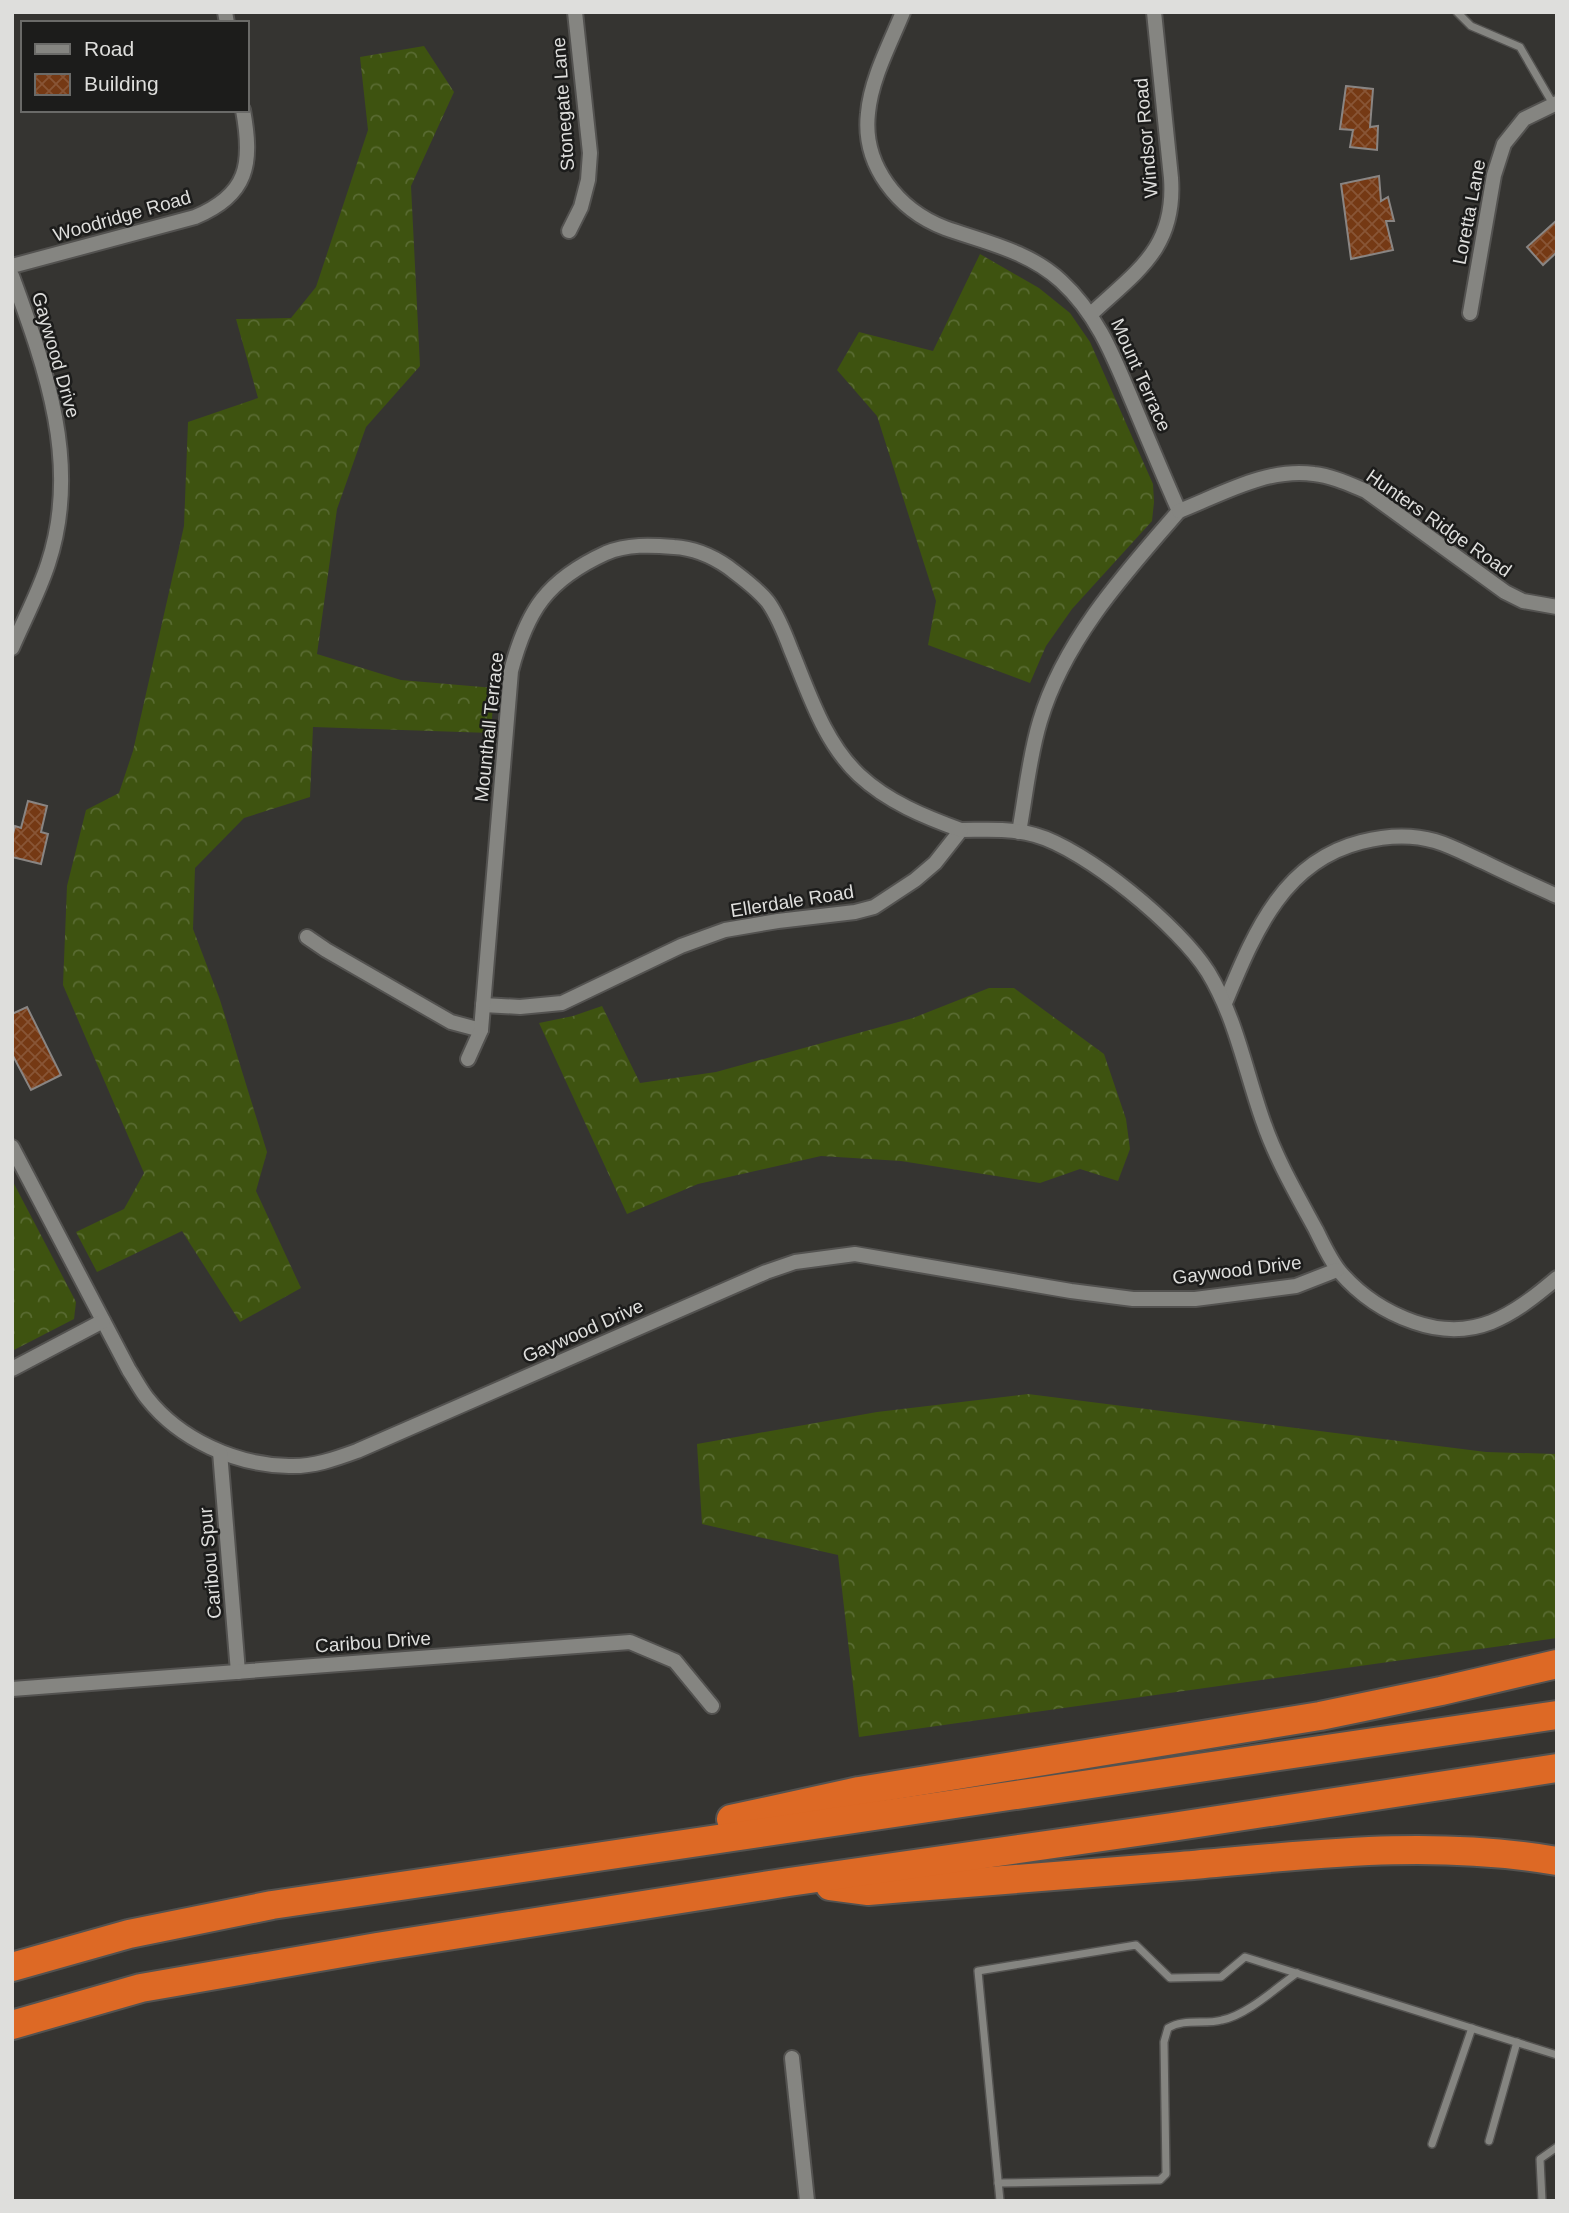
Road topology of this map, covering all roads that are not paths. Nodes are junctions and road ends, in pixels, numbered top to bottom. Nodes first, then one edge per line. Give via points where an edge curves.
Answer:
1 (575, 12) edge
2 (903, 12) edge
3 (1154, 12) edge
4 (1457, 12) edge
5 (1555, 103) edge
6 (243, 112) edge
7 (569, 231) dead end
8 (12, 266) edge
9 (12, 276) edge
10 (1470, 313) dead end
11 (1091, 314) junction
12 (1179, 511) junction
13 (1557, 607) edge
14 (12, 648) edge
15 (961, 830) junction
16 (1019, 832) junction
17 (1557, 897) edge
18 (307, 937) dead end
19 (1225, 1003) junction
20 (483, 1005) junction
21 (481, 1030) junction
22 (468, 1059) dead end
23 (12, 1147) edge
24 (1337, 1269) junction
25 (1557, 1278) edge
26 (103, 1321) junction
27 (12, 1368) edge
28 (220, 1452) junction
29 (1557, 1664) edge
30 (238, 1672) junction
31 (12, 1689) edge
32 (712, 1706) dead end
33 (1557, 1715) edge
34 (1557, 1768) edge
35 (636, 1850) junction
36 (1557, 1861) edge
37 (789, 1882) junction
38 (12, 1967) edge
39 (1297, 1973) junction
40 (12, 2025) edge
41 (1472, 2028) junction
42 (1517, 2042) junction
43 (1557, 2054) edge
44 (792, 2058) dead end
45 (1489, 2141) dead end
46 (1432, 2144) dead end
47 (1557, 2147) edge
48 (998, 2182) junction
49 (807, 2201) edge
50 (1000, 2201) edge
51 (1542, 2201) edge

1 - 7 street, Stonegate Lane via 590,153 581,207
2 - 11 street, Mount Terrace via 867,113 879,171 894,195 916,214 1032,261 1059,279
3 - 11 street, Windsor Road via 1173,199 1169,222 1158,248
4 - 5 lane via 1471,26 1520,47
5 - 10 street, Loretta Lane via 1524,119 1504,144 1494,175
6 - 8 street, Woodridge Road via 248,158 243,179 214,209
9 - 14 street, Gaywood Drive via 47,381 62,472 48,563
11 - 12 street, Mount Terrace
12 - 13 street, Hunters Ridge Road via 1256,481 1313,473 1366,491 1505,592
12 - 16 street via 1082,633 1057,675 1031,755
15 - 16 street
15 - 20 street, Ellerdale Road via 935,863 874,907 717,933 562,1003
15 - 20 street, Mounthall Terrace via 890,799 858,774 815,709 768,602 743,578 715,559 684,547 615,549 557,582 535,608 519,639 511,671
16 - 19 street via 1054,841 1132,894 1206,969
17 - 19 street via 1435,841 1375,838 1337,849 1303,870 1282,892 1251,944
18 - 21 street via 450,1022
19 - 24 street, Gaywood Drive via 1263,1122
20 - 21 street, Mounthall Terrace
21 - 22 street, Mounthall Terrace
23 - 26 street, Gaywood Drive
24 - 25 street, Gaywood Drive via 1358,1290 1400,1317 1468,1329 1503,1319
24 - 28 street, Gaywood Drive via 1284,1287 1195,1299 1133,1298 866,1256 825,1256 766,1272 358,1451 290,1466
26 - 27 street
26 - 28 street, Gaywood Drive via 146,1398 176,1426
28 - 30 street, Caribou Spur
29 - 35 highway via 1320,1716 859,1791 722,1821
30 - 31 street, Caribou Drive
30 - 32 street, Caribou Drive via 630,1642 675,1661
33 - 35 highway
34 - 37 highway
35 - 38 highway via 272,1905 129,1934
36 - 37 highway via 1415,1848 868,1891
37 - 40 highway via 141,1988
39 - 41 lane
39 - 48 lane via 1238,2015 1168,2028 1164,2042 1166,2174 1160,2180
39 - 48 lane via 1245,1957 1221,1977 1170,1979 1136,1945 978,1971
41 - 42 lane
41 - 46 lane
42 - 43 lane
42 - 45 lane
44 - 49 street
47 - 51 lane via 1541,2160
48 - 50 lane

